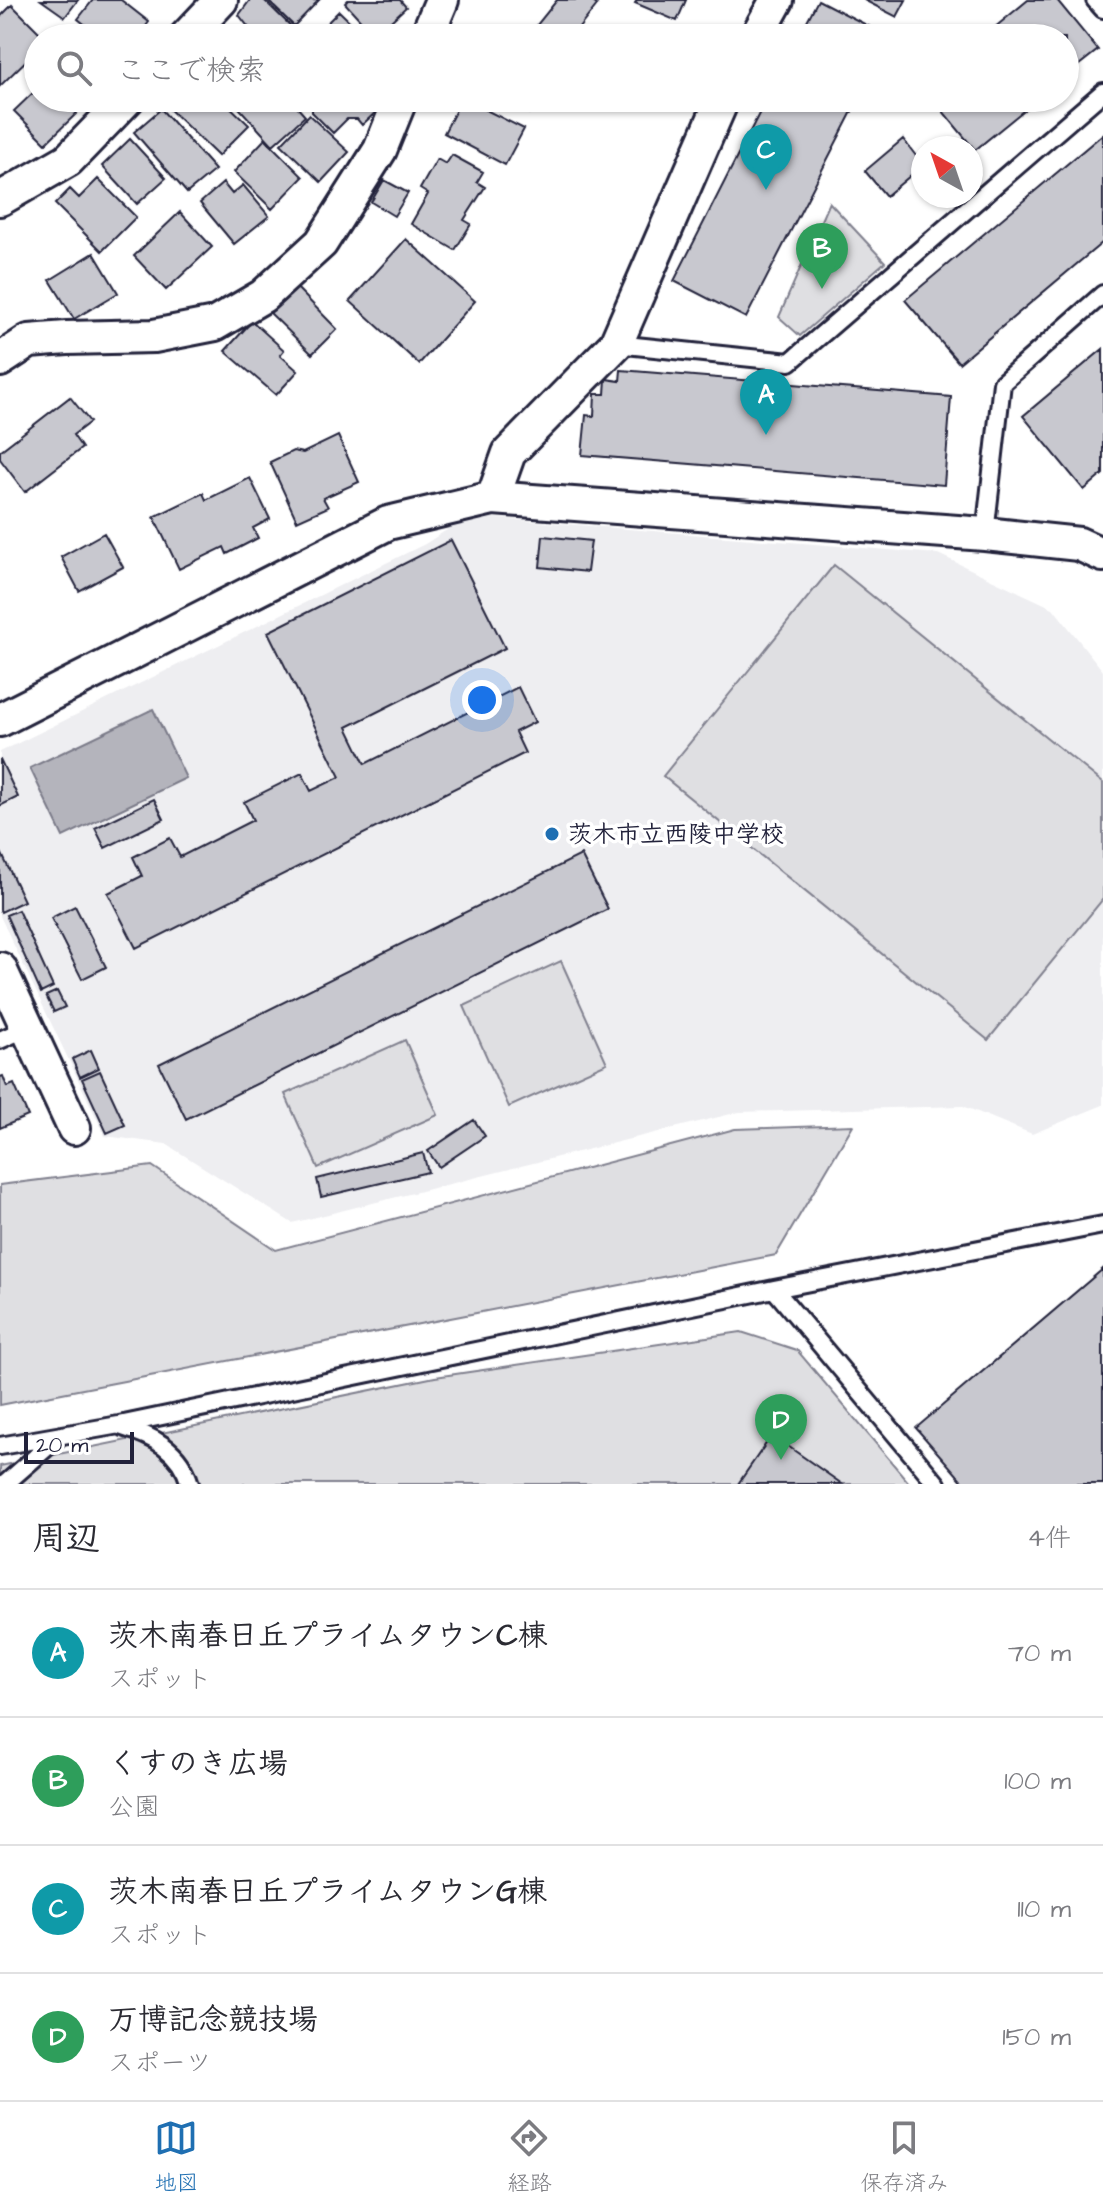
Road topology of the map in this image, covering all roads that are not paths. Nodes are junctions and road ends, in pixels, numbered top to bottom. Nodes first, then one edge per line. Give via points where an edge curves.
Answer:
1 (221, 0) edge
2 (442, 0) edge
3 (777, 0) edge
4 (1095, 0) edge
5 (1103, 9) edge
6 (198, 24) edge
7 (432, 24) edge
8 (764, 24) edge
9 (1103, 92) edge
10 (114, 112) edge
11 (395, 112) edge
12 (717, 112) edge
13 (0, 199) edge
14 (1103, 294) edge
15 (616, 344) junction
16 (0, 360) edge
17 (493, 498) junction
18 (985, 534) junction
19 (1103, 555) edge
20 (0, 720) edge
21 (0, 969) edge
22 (14, 1034) edge
23 (74, 1128) dead end
24 (1103, 1225) edge
25 (774, 1289) junction
26 (119, 1425) junction
27 (61, 1435) junction
28 (0, 1446) edge
29 (5, 1484) edge
30 (190, 1484) edge
31 (937, 1484) edge

1 - 6 street
2 - 7 street
3 - 8 street
4 - 5 lane
9 - 15 lane via 790,362
10 - 13 street via 68,160
11 - 16 street via 380,150 321,243 263,296 215,324 154,336 29,341
12 - 15 street
14 - 18 lane via 1002,383
15 - 17 street via 509,453
17 - 18 street
17 - 20 street via 388,523
18 - 19 street via 1079,544
21 - 22 street
22 - 23 street
24 - 25 lane
25 - 26 lane
25 - 31 lane
26 - 27 lane
26 - 30 lane via 167,1447 178,1457
27 - 28 lane
27 - 29 lane

